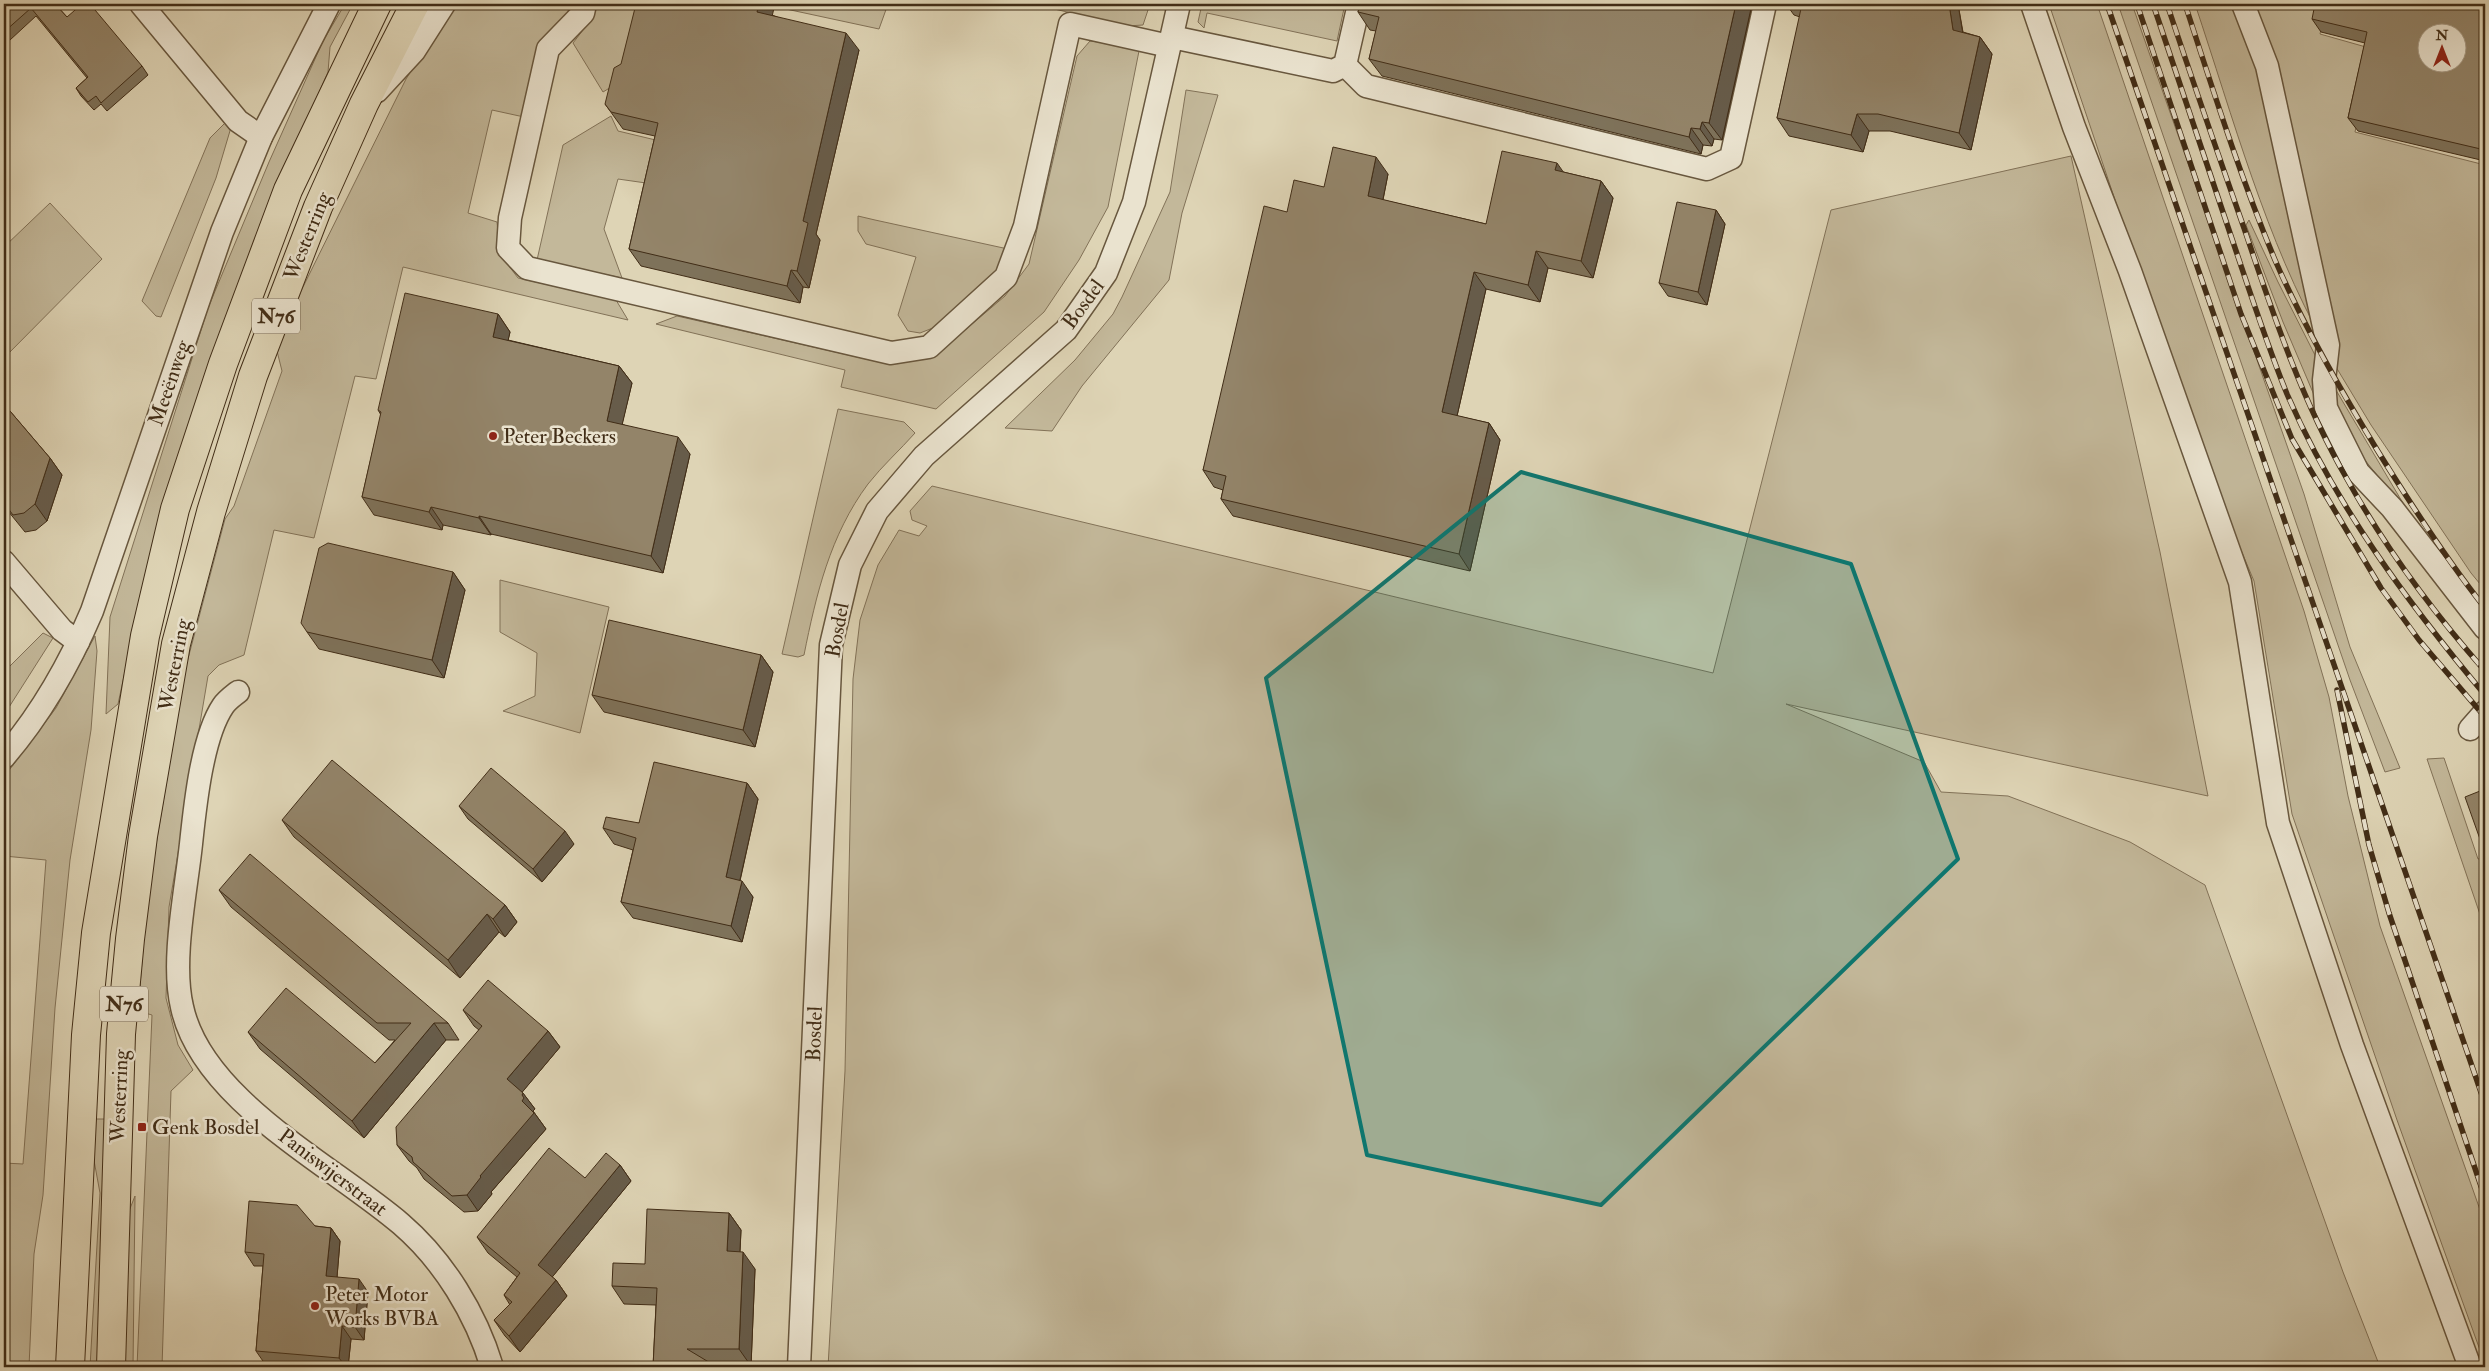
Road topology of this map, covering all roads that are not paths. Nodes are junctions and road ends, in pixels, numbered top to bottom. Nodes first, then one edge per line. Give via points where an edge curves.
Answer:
1 (140, 4) edge
2 (329, 4) edge
3 (377, 4) edge
4 (415, 4) edge
5 (444, 4) edge
6 (585, 4) edge
7 (1179, 4) edge
8 (1359, 4) edge
9 (1765, 4) edge
10 (2032, 4) edge
11 (2244, 4) edge
12 (1170, 41) junction
13 (1345, 65) junction
14 (364, 104) junction
15 (261, 137) junction
16 (4, 562) edge
17 (2485, 628) edge
18 (78, 642) junction
19 (238, 692) dead end
20 (2485, 712) edge
21 (2470, 729) dead end
22 (4, 757) edge
23 (70, 1367) edge
24 (111, 1367) edge
25 (492, 1367) edge
26 (799, 1367) edge
27 (2470, 1367) edge

1 - 15 street via 238,121
2 - 15 street, Meeënweg
3 - 23 highway, Westerring / N76 via 288,190 223,364 175,509 145,636 96,933 86,1035
4 - 14 highway, Westerring / N76
5 - 14 street via 414,51
6 - 12 street via 584,13 548,49 510,218 508,248 527,268 891,353 930,347 1006,277 1025,226 1070,24
7 - 12 street, Bosdel
8 - 13 street
9 - 13 street via 1731,158 1708,169 1366,86
10 - 27 street via 2240,582 2278,823 2352,1046
11 - 17 street via 2267,66 2328,345 2324,380 2326,408 2358,472 2392,508
12 - 13 street via 1333,71
12 - 26 street, Bosdel via 1134,202 1106,273 1066,330 924,456 877,511 850,564 831,645
14 - 24 highway, Westerring / N76 via 318,207 253,376 211,512 176,644 143,836 121,1034
15 - 18 street, Meeënweg via 222,232 92,611
16 - 18 street via 62,630
18 - 22 street, Meeënweg via 28,729
19 - 25 street, Paniswijerstraat via 223,705 214,724 198,783 183,912 178,969 182,1007 198,1050 229,1090 402,1225 438,1263 466,1304
20 - 21 street

